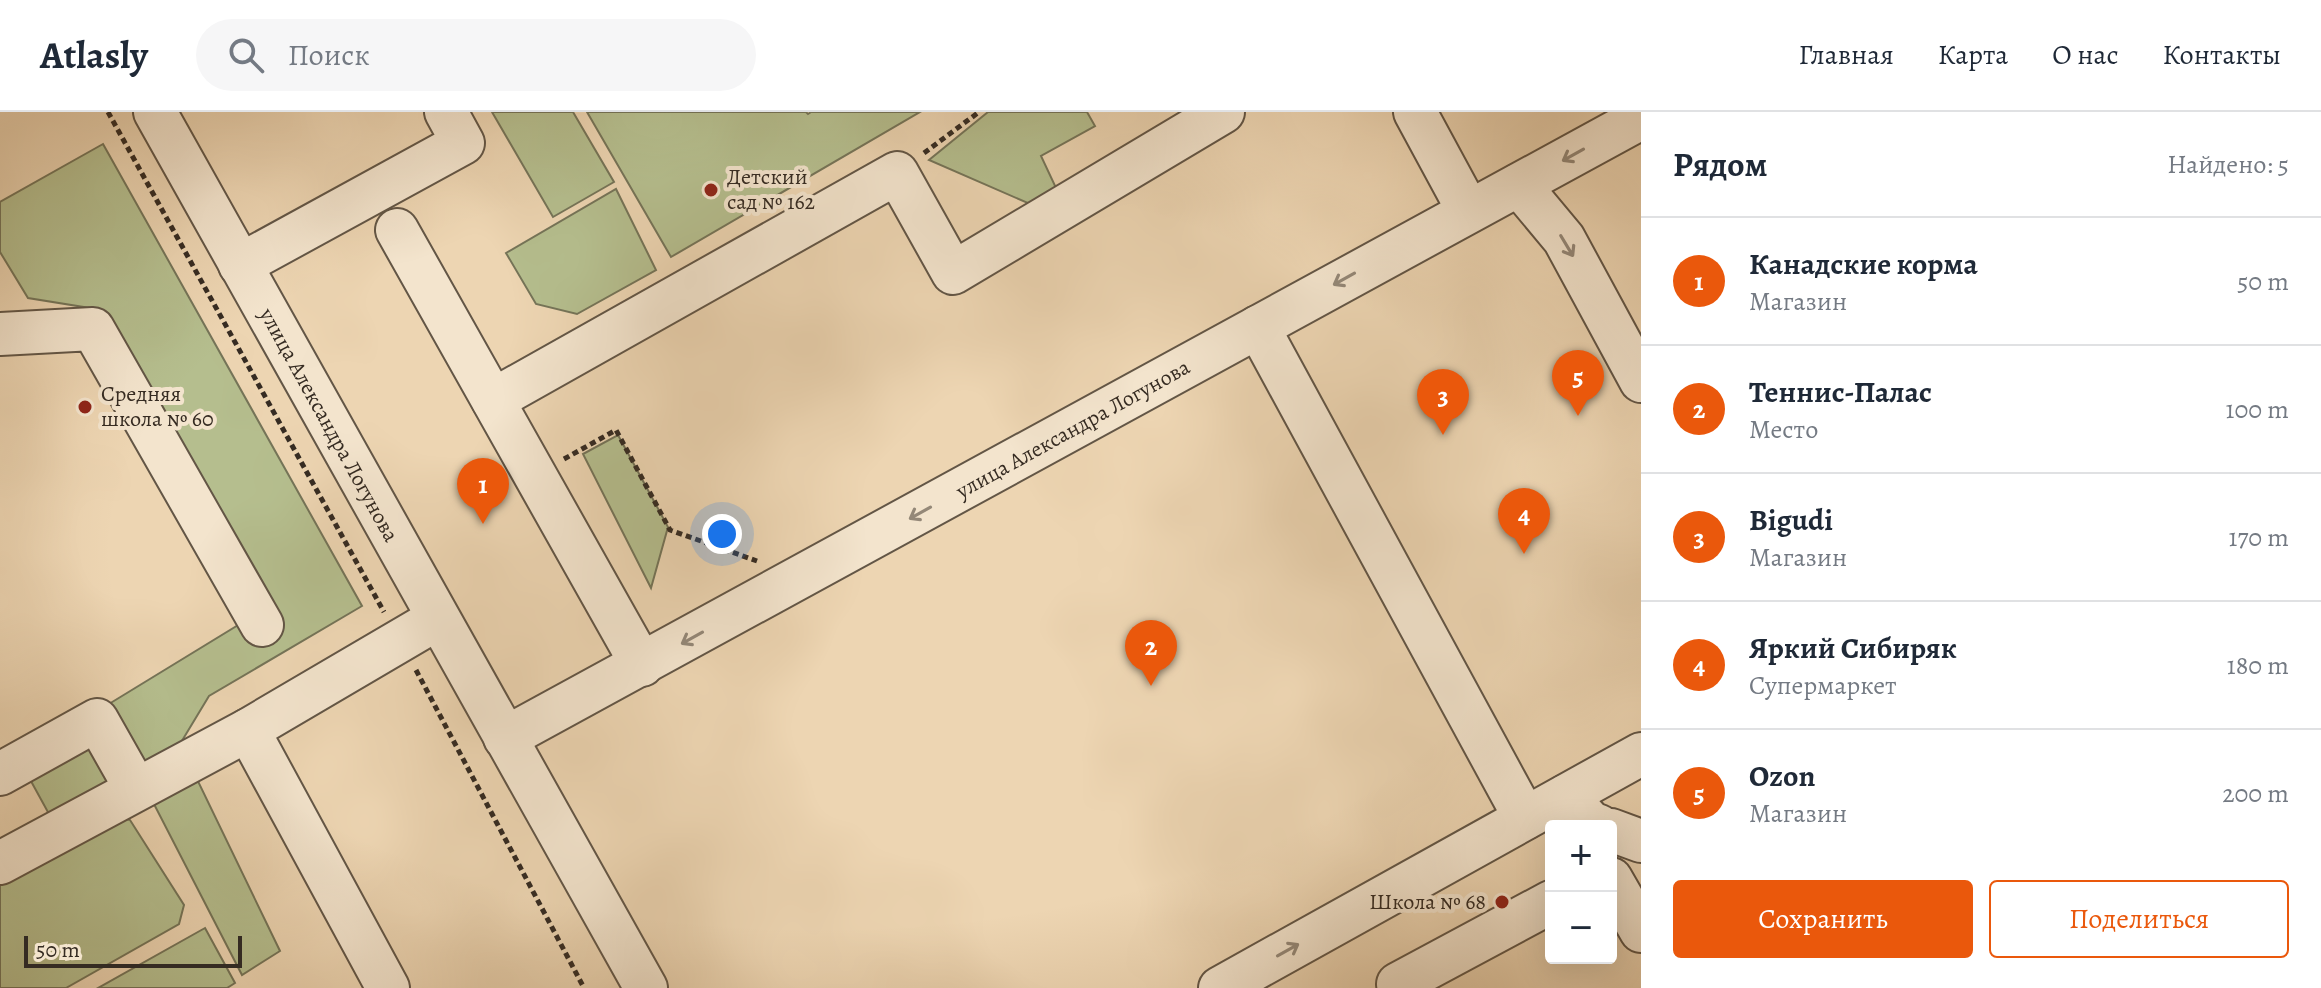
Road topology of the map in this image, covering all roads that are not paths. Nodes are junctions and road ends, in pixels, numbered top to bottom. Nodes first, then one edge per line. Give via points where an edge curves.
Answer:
1 (155, 112) edge
2 (446, 112) edge
3 (1223, 112) edge
4 (1415, 112) edge
5 (1635, 117) edge
6 (1519, 185) junction
7 (1468, 210) junction
8 (397, 230) dead end
9 (240, 265) junction
10 (1258, 327) junction
11 (0, 334) edge
12 (1641, 381) edge
13 (493, 400) junction
14 (437, 619) junction
15 (262, 625) dead end
16 (642, 665) junction
17 (248, 730) junction
18 (505, 738) junction
19 (1641, 754) edge
20 (0, 774) edge
21 (136, 789) junction
22 (1525, 818) junction
23 (1592, 820) edge
24 (1617, 831) edge
25 (1641, 841) edge
26 (0, 863) edge
27 (1617, 889) edge
28 (1545, 905) edge
29 (1641, 931) edge
30 (388, 988) edge
31 (646, 988) edge
32 (1220, 988) edge
33 (1400, 988) edge

1 - 9 street, улица Александра Логунова
2 - 9 street via 463,143
3 - 13 street via 953,273 897,173
4 - 7 street
5 -> 6 street, улица Александра Логунова
6 - 7 street, улица Александра Логунова
6 -> 12 street via 1564,239
7 -> 10 street, улица Александра Логунова
8 - 13 street
9 - 14 street, улица Александра Логунова
10 -> 16 street, улица Александра Логунова
10 - 22 street
11 - 15 street via 93,329
13 - 16 street
14 - 17 street
14 - 18 street, улица Александра Логунова
16 - 18 street, улица Александра Логунова
17 - 21 street
17 - 30 street
18 - 31 street, улица Александра Логунова
19 - 23 street
20 - 21 street via 97,720
21 - 26 street
22 - 23 street
32 -> 22 street
24 - 25 street
27 - 29 street
28 - 33 street via 1398,984

